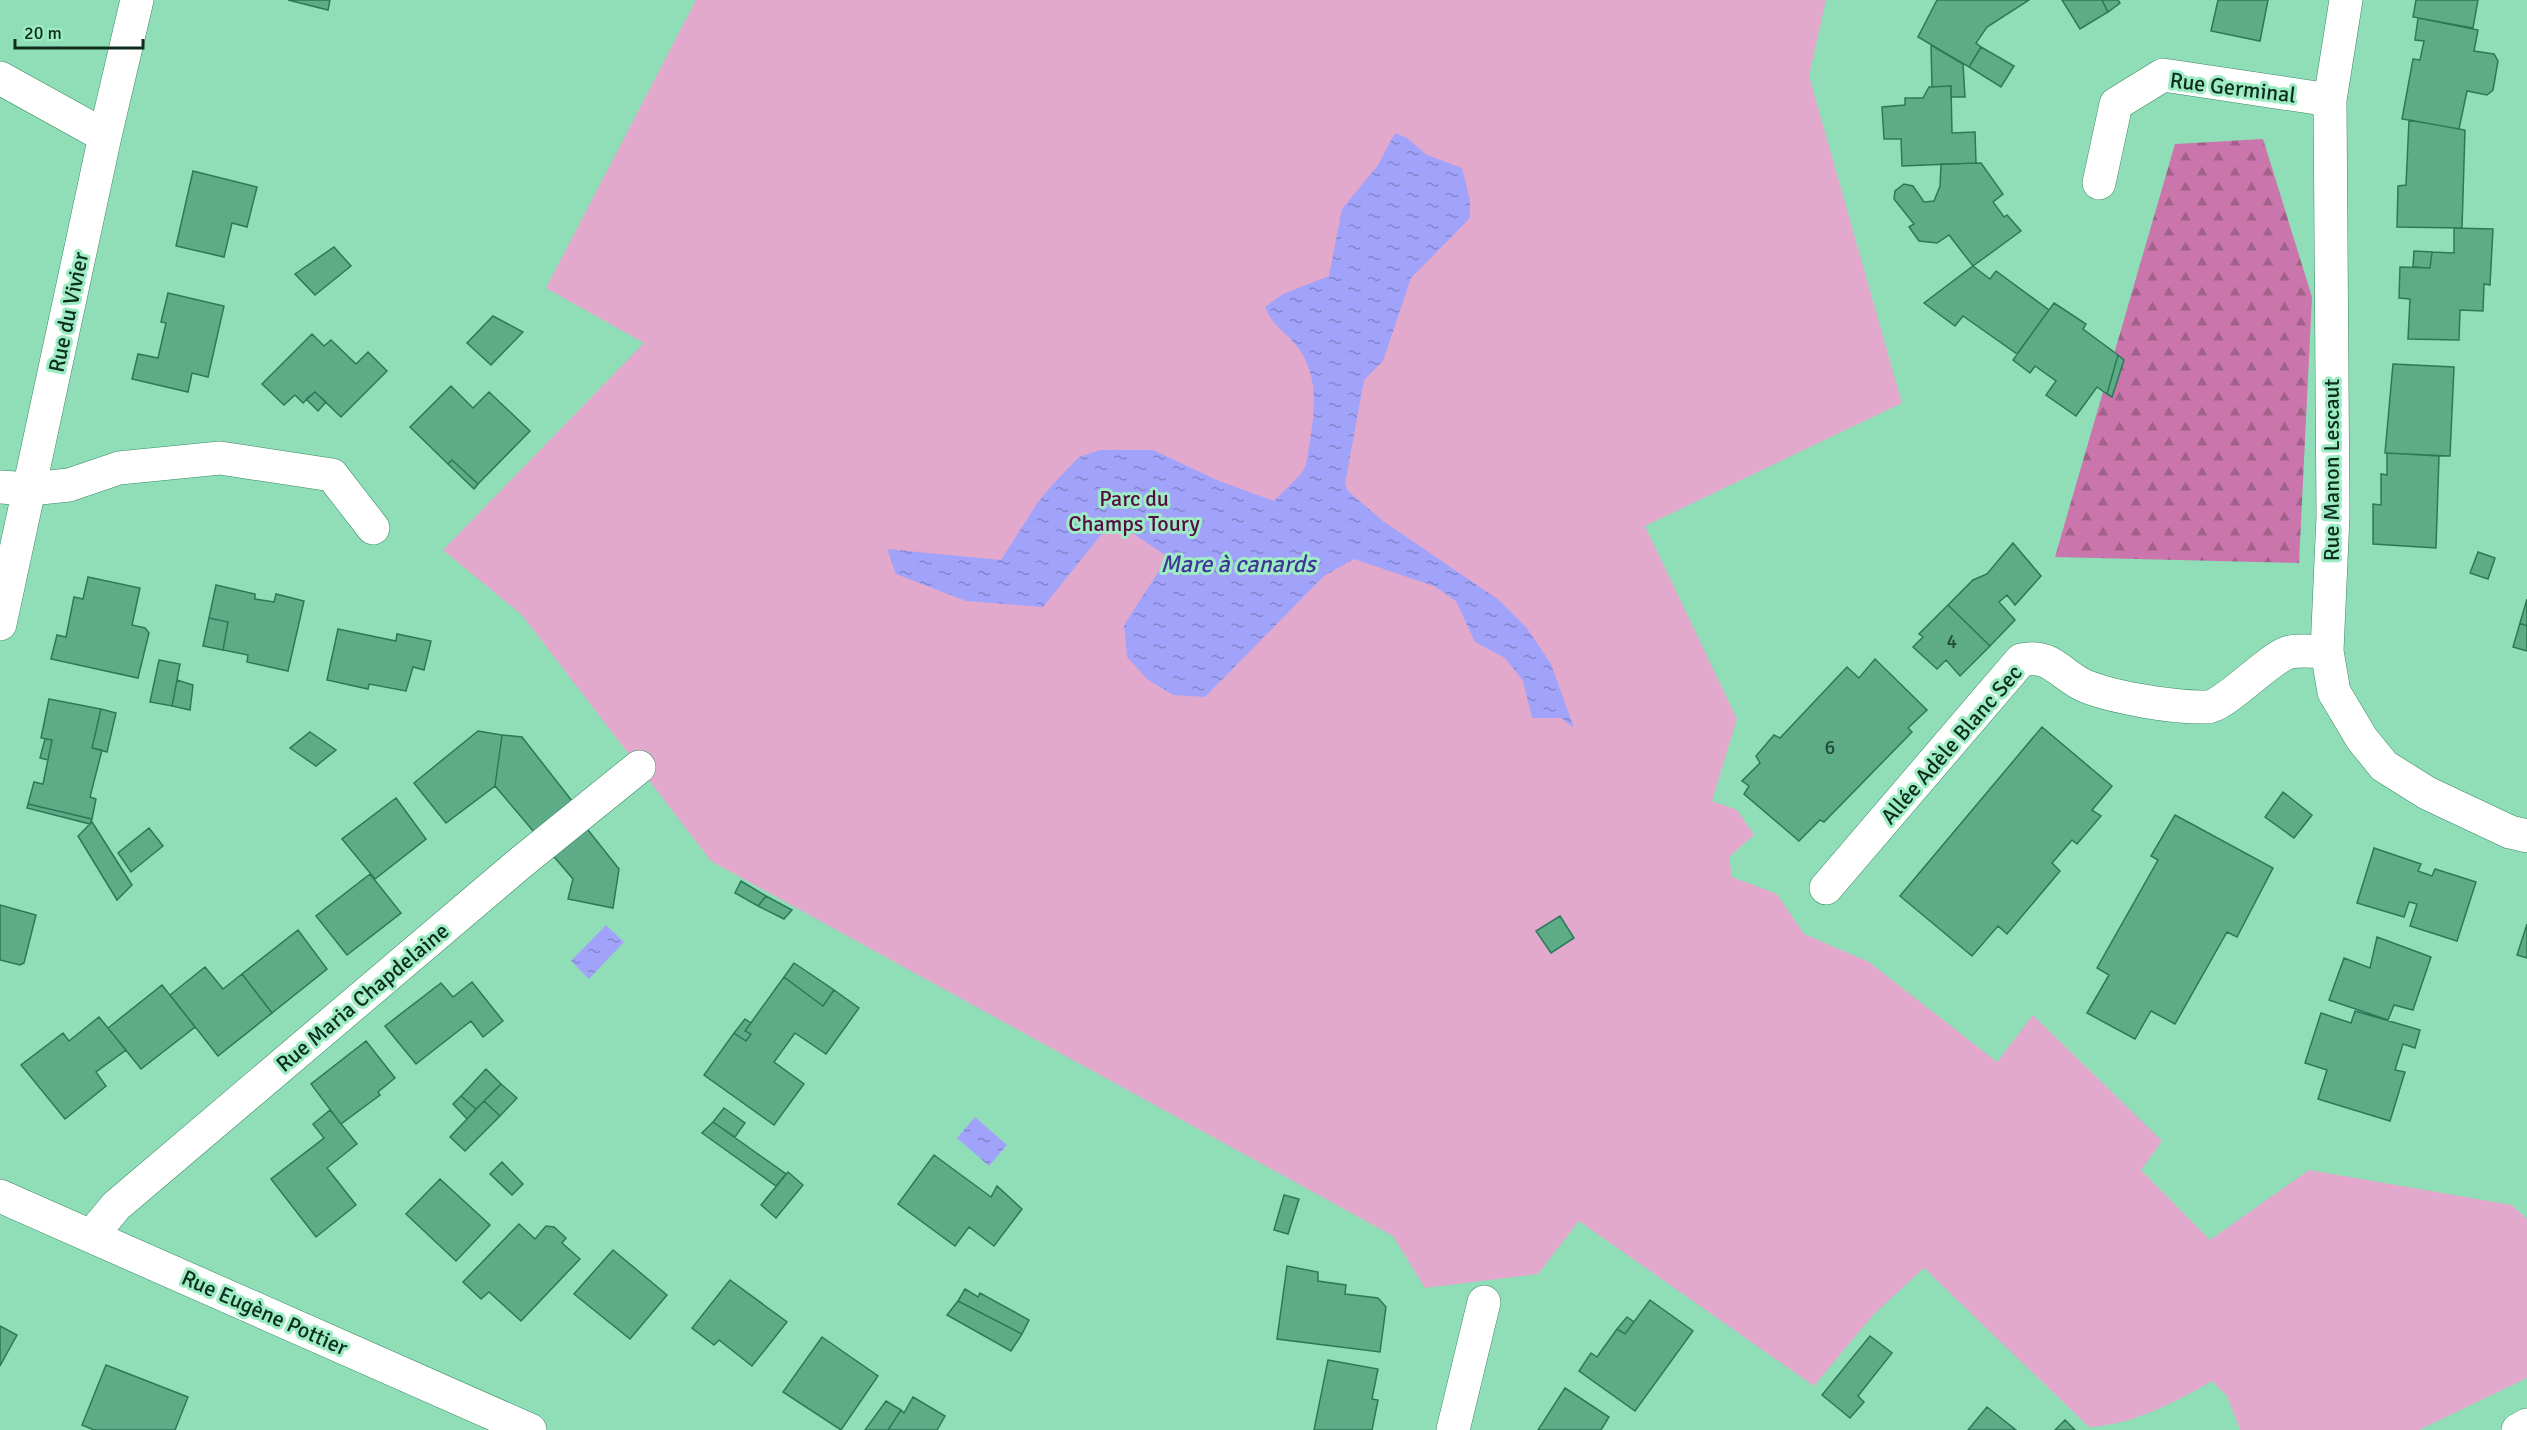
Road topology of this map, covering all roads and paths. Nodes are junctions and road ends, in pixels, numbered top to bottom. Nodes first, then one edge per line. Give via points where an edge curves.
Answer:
1 (137, 0) edge
2 (2346, 0) edge
3 (0, 78) edge
4 (2330, 100) junction
5 (105, 136) junction
6 (2099, 183) dead end
7 (15, 488) edge
8 (373, 528) dead end
9 (0, 624) edge
10 (2327, 651) junction
11 (639, 767) dead end
12 (2527, 836) edge
13 (1826, 888) dead end
14 (0, 1197) edge
15 (92, 1235) junction
16 (1484, 1302) dead end
17 (2527, 1425) edge
18 (530, 1430) edge
19 (1453, 1430) edge
20 (2518, 1430) edge

1 - 5 street, Rue du Vivier
2 - 4 street, Rue Manon Lescaut
3 - 5 street
4 - 6 street, Rue Germinal via 2163,75 2116,104
4 - 10 street, Rue Manon Lescaut via 2332,516
5 - 7 street, Rue du Vivier
7 - 8 street via 69,486 118,468 220,458 332,475
7 - 9 street, Rue du Vivier
10 - 12 street, Rue Manon Lescaut via 2334,692 2361,739 2384,766 2427,793 2510,832
10 - 13 street, Allée Adèle Blanc Sec via 2288,652 2210,707 2167,705 2121,695 2085,686 2050,662 2034,657 2021,660
11 - 15 street, Rue Maria Chapdelaine via 116,1206
14 - 15 street, Rue Eugène Pottier
15 - 18 street, Rue Eugène Pottier
16 - 19 street
17 - 20 street

